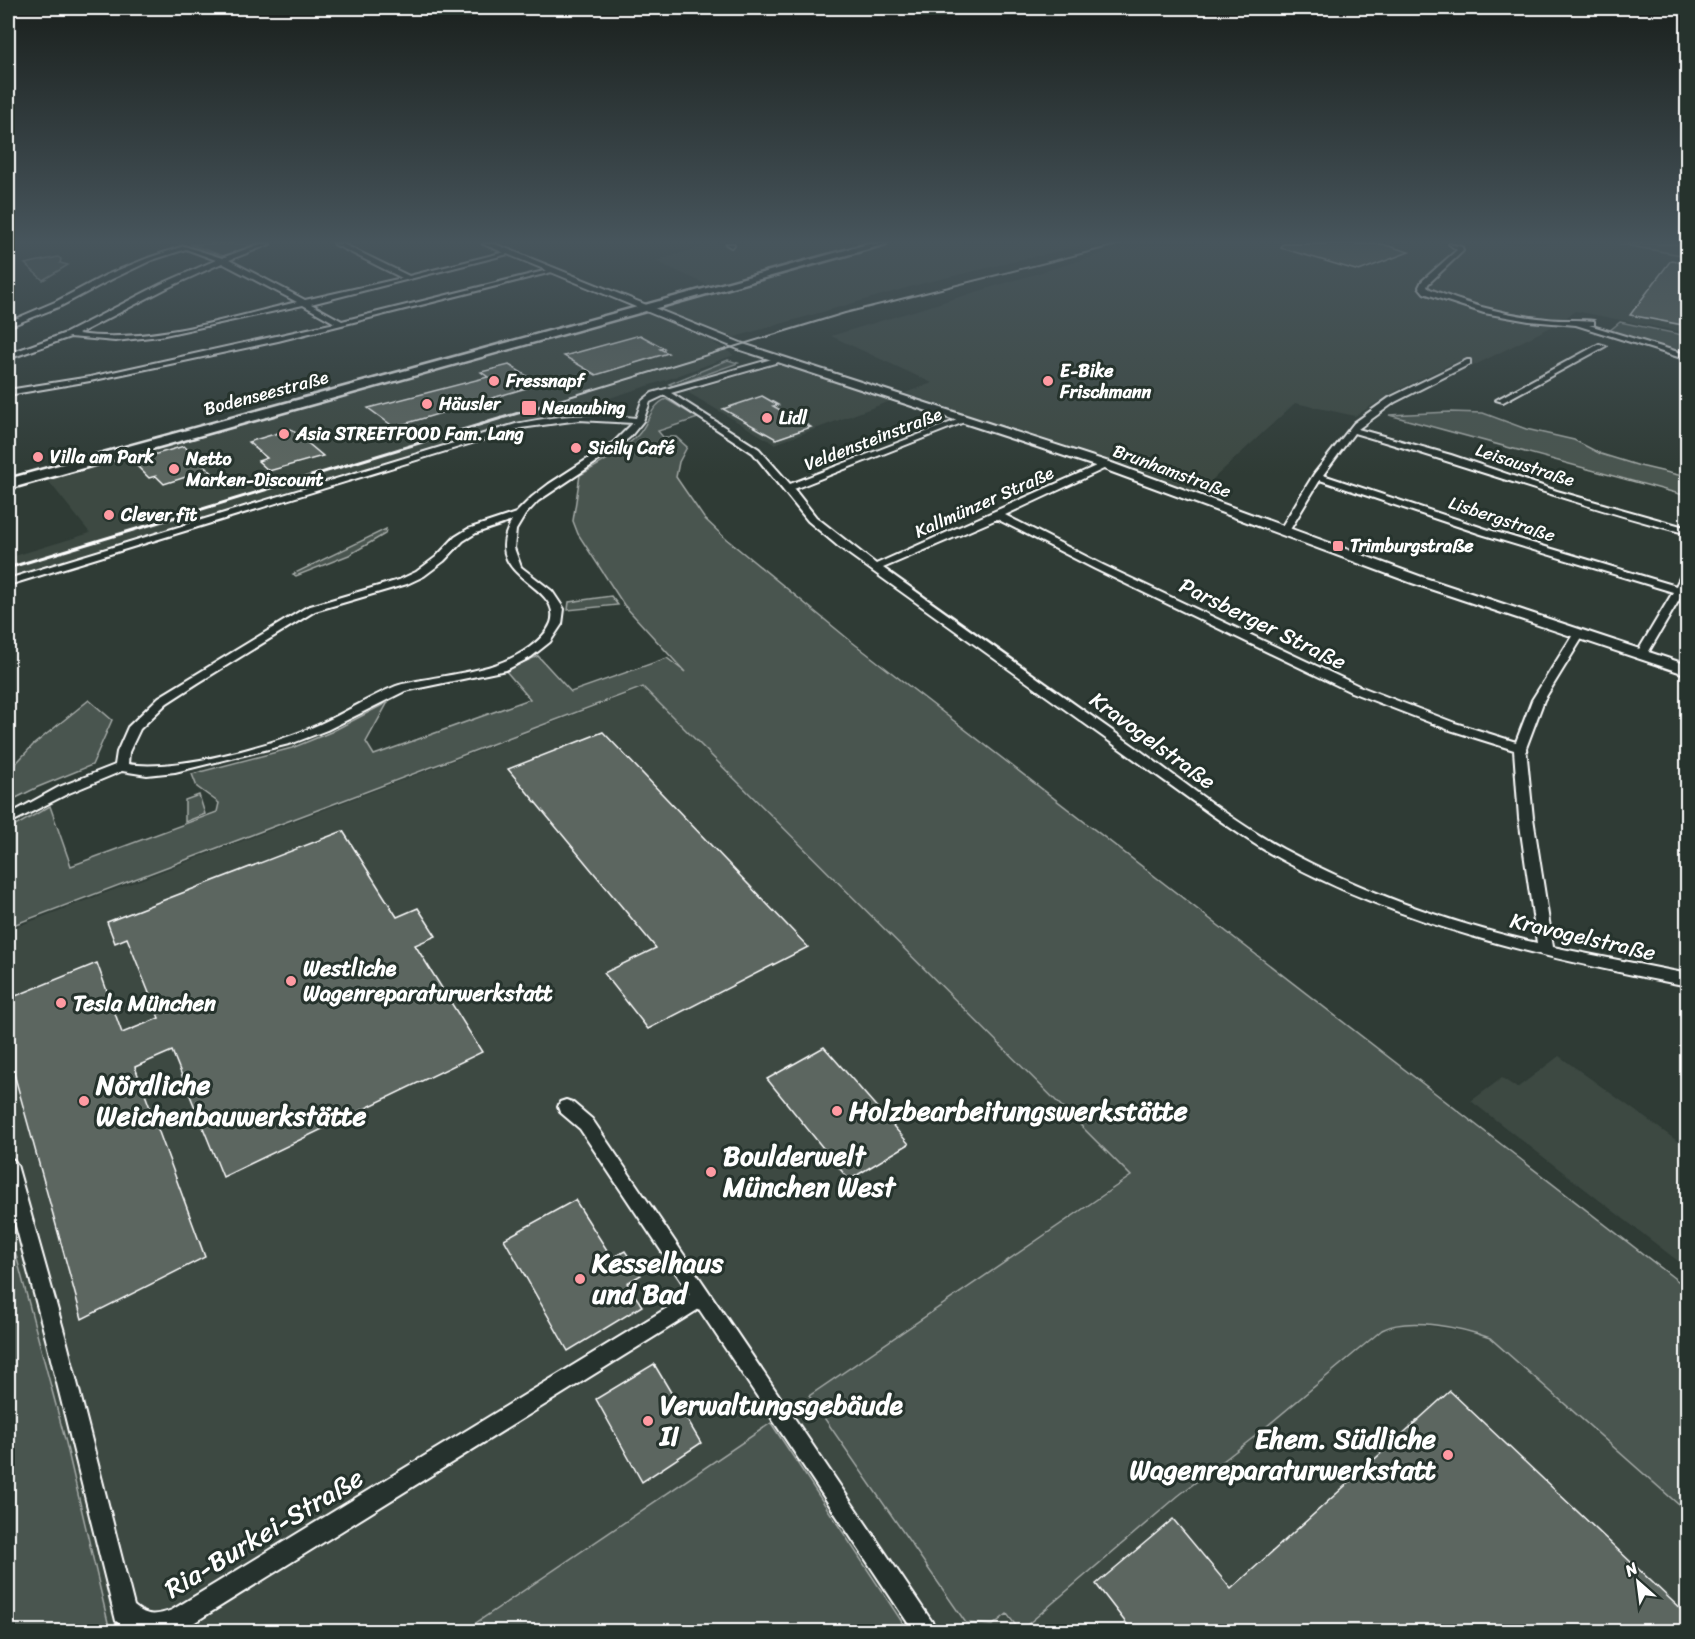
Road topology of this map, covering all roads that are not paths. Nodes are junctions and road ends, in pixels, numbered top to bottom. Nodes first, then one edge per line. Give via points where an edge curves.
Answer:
1 (101, 320) edge
2 (220, 320) edge
3 (336, 320) edge
4 (351, 320) edge
5 (601, 320) edge
6 (674, 320) edge
7 (1552, 320) edge
8 (341, 323) junction
9 (1572, 323) junction
10 (1591, 323) dead end
11 (69, 335) junction
12 (1617, 338) junction
13 (756, 351) junction
14 (8, 357) edge
15 (779, 358) junction
16 (1688, 358) edge
17 (1467, 362) dead end
18 (736, 370) junction
19 (693, 384) junction
20 (8, 393) edge
21 (669, 395) junction
22 (1500, 400) dead end
23 (645, 404) junction
24 (968, 419) junction
25 (639, 421) junction
26 (1352, 430) junction
27 (1105, 465) junction
28 (1317, 476) junction
29 (8, 484) edge
30 (788, 488) junction
31 (520, 515) junction
32 (997, 515) junction
33 (1284, 531) junction
34 (1688, 531) edge
35 (875, 568) junction
36 (1688, 571) edge
37 (8, 582) edge
38 (1683, 592) edge
39 (1578, 635) junction
40 (1641, 656) junction
41 (1688, 670) edge
42 (1520, 748) junction
43 (121, 767) junction
44 (8, 820) edge
45 (1546, 952) junction
46 (1688, 980) edge
47 (566, 1107) dead end
48 (8, 1165) edge
49 (703, 1296) junction
50 (928, 1632) edge

1 - 11 street
2 - 11 street via 140,337 94,340
3 - 8 street
4 - 8 street
5 - 29 main road, Bodenseestraße
6 - 13 street, Brunhamstraße
7 - 9 street
8 - 20 street via 191,358
9 - 10 street
9 - 12 street
11 - 14 street
12 - 16 street
12 - 22 street
13 - 15 street, Brunhamstraße
13 - 18 street
15 - 18 street
15 - 24 street, Brunhamstraße
17 - 26 street via 1391,401
18 - 19 street
19 - 21 street
19 - 23 street via 655,395
21 - 23 street
21 - 30 street, Kravogelstraße via 756,452
23 - 25 street
24 - 27 street, Brunhamstraße
24 - 30 street, Veldensteinstraße
25 - 31 street via 604,453 540,492
25 - 37 street via 606,416 543,420 519,426
26 - 28 street
26 - 34 street, Leisaustraße
27 - 32 street, Kallmünzer Straße
27 - 33 street, Brunhamstraße
28 - 33 street
28 - 38 street, Lisbergstraße
30 - 35 street, Kravogelstraße via 812,519
31 - 43 street via 472,531 420,574 403,582 311,609 194,680 163,700 134,727
31 - 43 street via 510,543 516,568 548,594 558,609 556,624 544,642 526,656 502,668 401,688 323,727 258,748 175,768 147,771
32 - 35 street, Kallmünzer Straße
32 - 42 street, Parsberger Straße via 1355,689
33 - 39 street, Brunhamstraße
35 - 45 street, Kravogelstraße via 1277,851 1396,907
36 - 38 street
38 - 40 street
39 - 40 street, Brunhamstraße
39 - 42 street via 1538,700
40 - 41 street, Brunhamstraße
42 - 45 street
43 - 44 street via 64,790
45 - 46 street, Kravogelstraße
47 - 49 street via 586,1124
48 - 49 street, Ria-Burkei-Straße via 124,1613 137,1625 159,1627 179,1619
49 - 50 street

